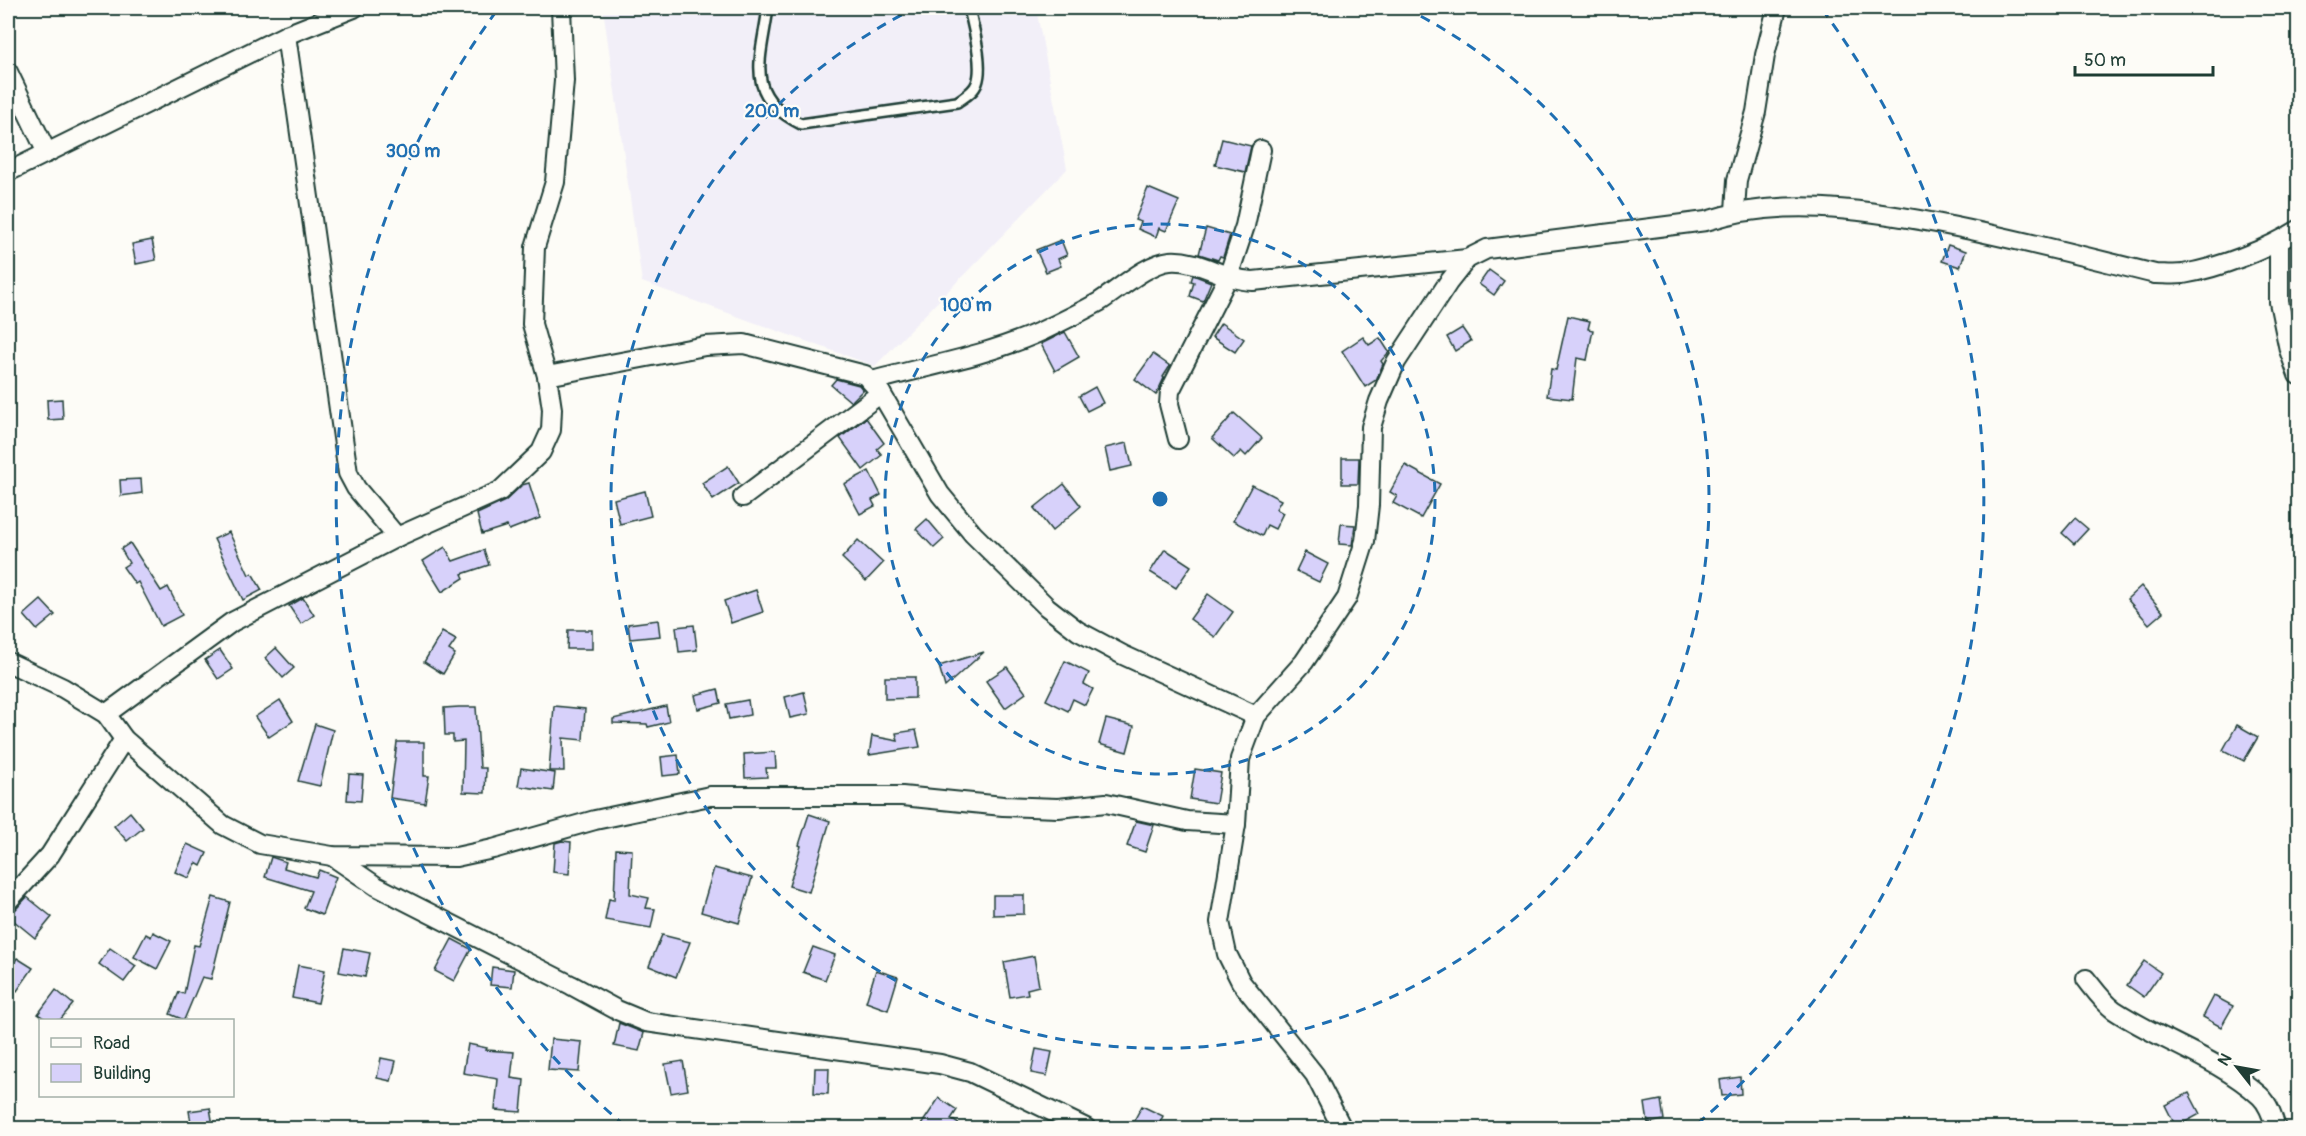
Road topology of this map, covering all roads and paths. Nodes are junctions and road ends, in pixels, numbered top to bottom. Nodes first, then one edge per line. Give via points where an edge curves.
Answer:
1 (354, 8) edge
2 (561, 8) edge
3 (768, 8) edge
4 (969, 8) edge
5 (1777, 8) edge
6 (286, 35) junction
7 (8, 72) edge
8 (1261, 150) dead end
9 (46, 153) junction
10 (8, 172) edge
11 (1735, 212) junction
12 (2298, 230) edge
13 (2280, 242) junction
14 (1467, 259) junction
15 (1228, 277) junction
16 (2298, 375) edge
17 (547, 376) junction
18 (876, 387) junction
19 (1178, 439) dead end
20 (744, 497) dead end
21 (397, 537) junction
22 (8, 662) edge
23 (106, 714) junction
24 (1256, 716) junction
25 (124, 739) junction
26 (1236, 824) junction
27 (332, 856) junction
28 (8, 901) edge
29 (2086, 980) dead end
30 (1086, 1128) edge
31 (1342, 1128) edge
32 (2276, 1128) edge

1 - 6 street
2 - 17 street via 564,81 555,182 534,247 532,324
3 - 4 lane via 759,79 767,99 782,114 801,124 957,102 971,93 979,66
5 - 11 street via 1737,180
6 - 9 street
6 - 21 street via 348,473
7 - 9 street
8 - 15 street via 1245,226
9 - 10 street
11 - 13 street via 1826,207 1876,212 1974,230 2155,274 2181,274 2206,268
11 - 14 street via 1706,221 1487,249
12 - 13 street
13 - 16 street via 2279,302
14 - 15 street via 1253,280
14 - 24 street via 1396,362 1379,401 1371,427 1365,541 1347,598 1304,662
15 - 18 street via 1193,262 1157,264 1098,303 1041,332
15 - 19 street via 1170,391 1169,404
17 - 18 street via 705,346 744,344 865,375
17 - 21 street via 551,430 541,452 500,491
18 - 20 street
18 - 24 street via 940,494 973,534 1047,607 1078,631 1123,655
21 - 23 street via 232,622
22 - 23 street
23 - 25 street
24 - 26 street via 1240,759
25 - 27 street via 223,825 244,837 260,844
25 - 28 street via 50,855
26 - 27 street via 1187,821 1106,803 1058,808 902,796 710,796 595,820 456,857
26 - 31 street via 1220,922 1227,954 1241,982 1315,1075
27 - 30 street via 376,886 646,1022 939,1064 970,1072
29 - 32 street via 2111,1008 2216,1065 2262,1097

